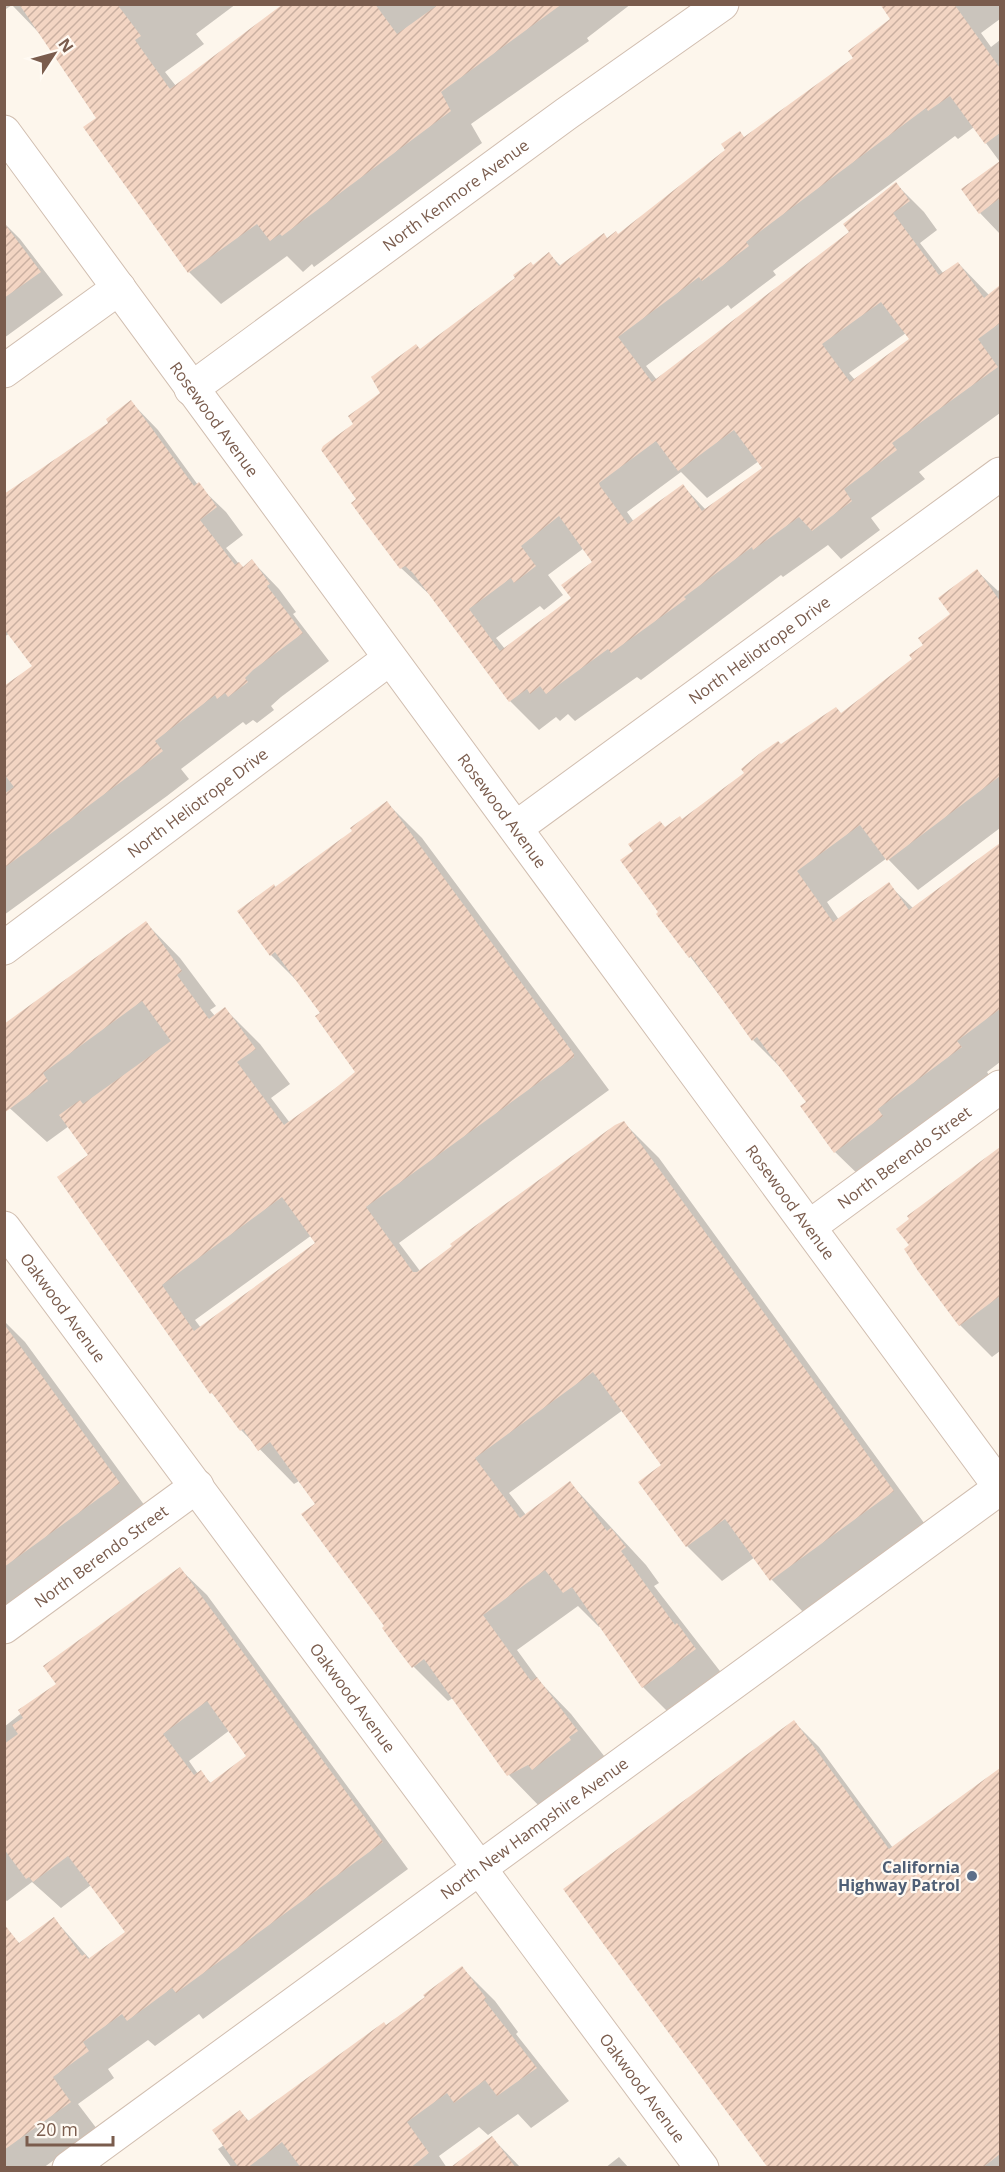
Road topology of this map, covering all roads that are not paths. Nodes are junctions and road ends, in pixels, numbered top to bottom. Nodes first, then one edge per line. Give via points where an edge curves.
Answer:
1 (722, 4) edge
2 (4, 132) edge
3 (119, 288) junction
4 (4, 371) edge
5 (191, 389) junction
6 (1000, 474) edge
7 (388, 659) junction
8 (517, 827) junction
9 (4, 948) edge
10 (1000, 1088) edge
11 (809, 1227) junction
12 (4, 1228) edge
13 (198, 1486) junction
14 (1000, 1487) edge
15 (4, 1627) edge
16 (479, 1867) junction
17 (69, 2168) edge
18 (702, 2168) edge

1 - 5 street, North Kenmore Avenue
2 - 3 street, Rosewood Avenue
3 - 4 street
3 - 5 street, Rosewood Avenue
5 - 7 street, Rosewood Avenue
6 - 8 street, North Heliotrope Drive
7 - 8 street, Rosewood Avenue
7 - 9 street, North Heliotrope Drive
8 - 11 street, Rosewood Avenue
10 - 11 street, North Berendo Street
11 - 14 street, Rosewood Avenue
12 - 13 street, Oakwood Avenue
13 - 15 street, North Berendo Street
13 - 16 street, Oakwood Avenue
14 - 16 street, North New Hampshire Avenue
16 - 17 street, North New Hampshire Avenue
16 - 18 street, Oakwood Avenue

